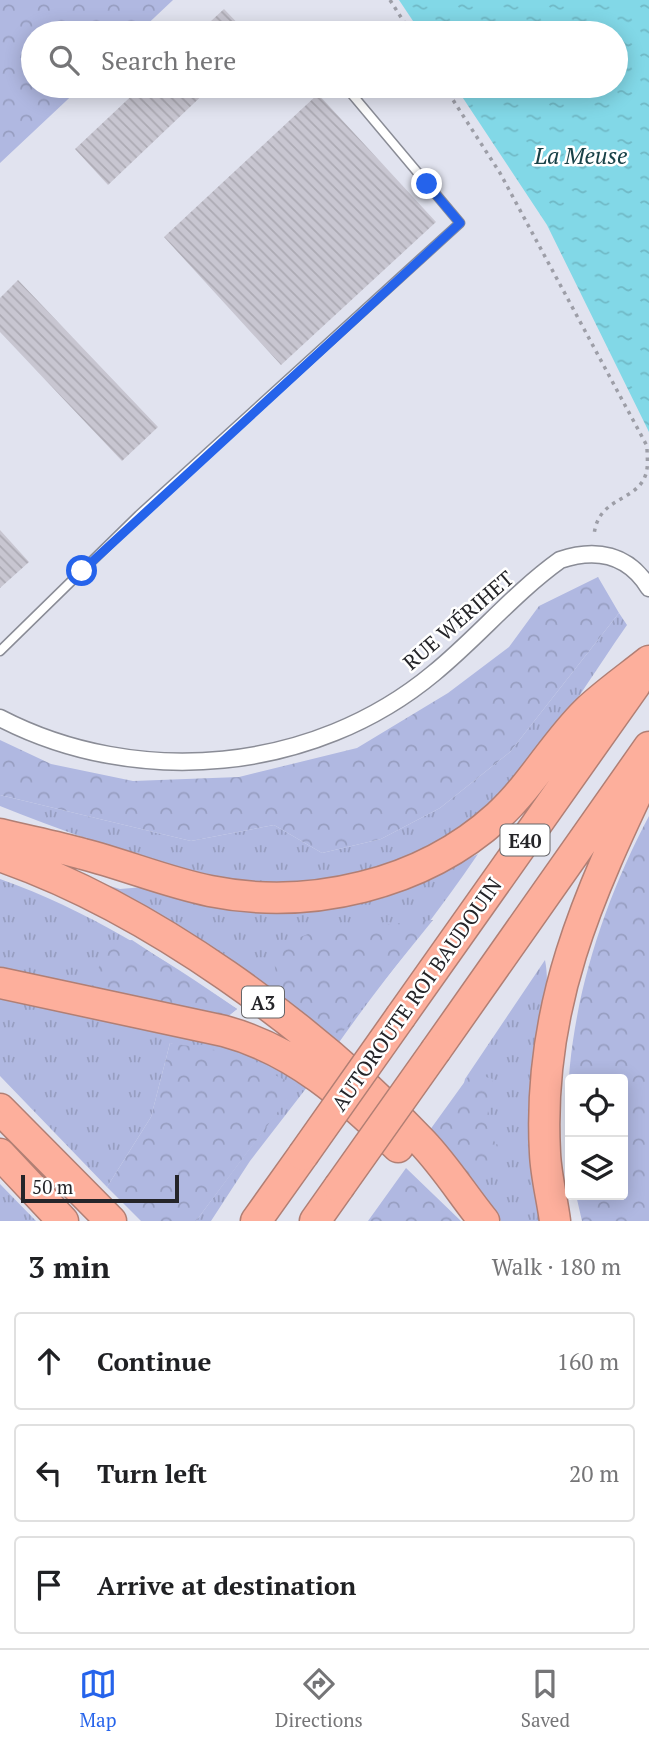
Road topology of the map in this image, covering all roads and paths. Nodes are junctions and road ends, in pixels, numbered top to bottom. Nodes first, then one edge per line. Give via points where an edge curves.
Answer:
1 (390, 0) edge
2 (403, 21) edge
3 (355, 98) edge
4 (452, 98) edge
5 (593, 552) junction
6 (649, 588) edge
7 (0, 651) edge
8 (649, 663) edge
9 (0, 718) edge
10 (649, 747) edge
11 (649, 768) edge
12 (0, 817) edge
13 (0, 834) edge
14 (85, 854) junction
15 (0, 856) edge
16 (0, 983) edge
17 (0, 1108) edge
18 (0, 1154) edge
19 (480, 1216) edge
20 (555, 1217) edge
21 (64, 1221) edge
22 (111, 1221) edge
23 (256, 1221) edge
24 (315, 1221) edge

1 - 2 path
3 - 7 lane via 460,223 139,515
4 - 5 path via 500,173 647,446 647,472 634,493 610,503 595,526
5 - 6 street via 631,567
5 - 9 street, RUE WÉRIHET via 560,559 433,674 393,701 355,722 288,747 213,762 163,764 61,742
8 - 14 highway via 586,712 498,815 470,839 406,873 311,896 253,896 177,883
8 - 23 highway, AUTOROUTE ROI BAUDOUIN / E40, bridge
10 - 24 highway, E40, bridge
11 - 20 highway via 590,895 559,994 545,1101 545,1154
12 - 14 highway
13 - 14 highway
15 - 19 highway, A3 via 121,911 305,1033 424,1144
16 - 19 highway, A3 via 224,1031 276,1051 338,1091
17 - 22 highway
18 - 21 highway

